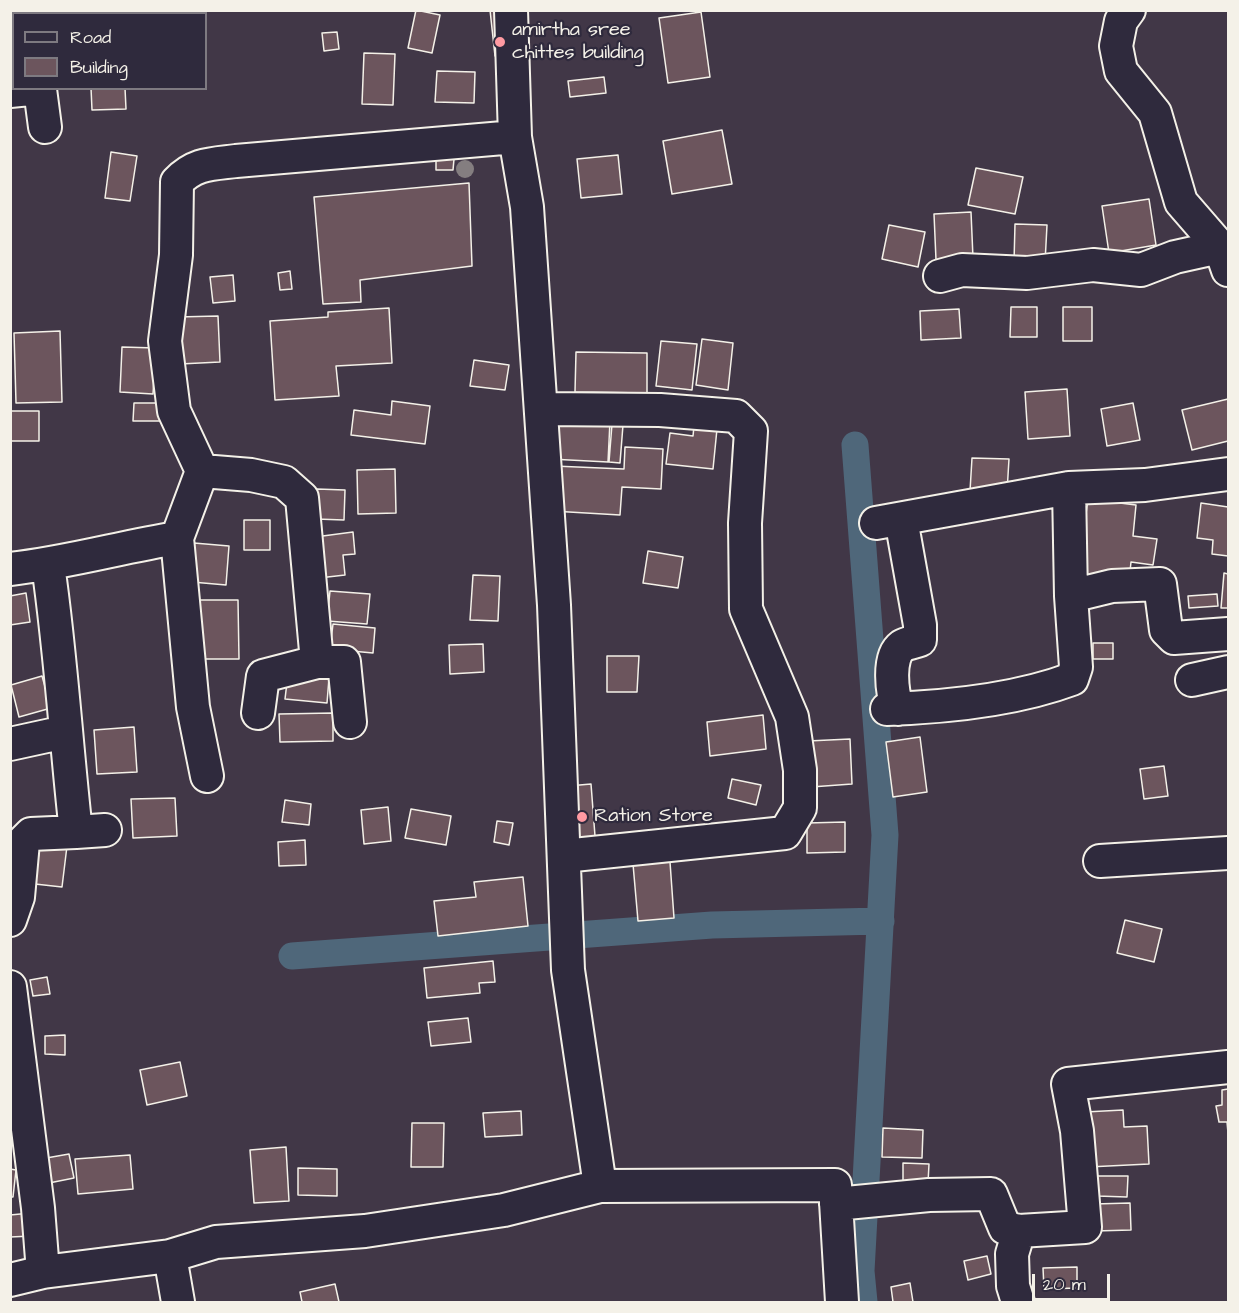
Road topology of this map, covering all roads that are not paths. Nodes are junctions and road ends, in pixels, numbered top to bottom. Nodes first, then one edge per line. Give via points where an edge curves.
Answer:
1 (511, 10) edge
2 (1129, 10) edge
3 (25, 90) edge
4 (40, 90) edge
5 (10, 91) edge
6 (45, 127) dead end
7 (515, 136) junction
8 (1224, 258) edge
9 (940, 276) dead end
10 (542, 409) junction
11 (202, 471) junction
12 (1228, 474) edge
13 (1070, 488) junction
14 (177, 538) junction
15 (48, 565) junction
16 (10, 569) edge
17 (1071, 596) junction
18 (1228, 634) edge
19 (317, 662) junction
20 (1228, 672) edge
21 (1192, 680) dead end
22 (258, 713) dead end
23 (350, 722) dead end
24 (65, 732) junction
25 (10, 744) edge
26 (207, 776) dead end
27 (1228, 853) edge
28 (564, 856) junction
29 (1100, 861) dead end
30 (10, 920) edge
31 (10, 987) edge
32 (1228, 1067) edge
33 (600, 1186) junction
34 (836, 1204) junction
35 (1019, 1231) junction
36 (170, 1256) junction
37 (43, 1272) junction
38 (10, 1280) edge
39 (178, 1302) edge
40 (842, 1302) edge
41 (1018, 1302) edge

1 - 7 street
2 - 8 street via 1121,21 1116,46 1121,71 1155,113 1181,202
3 - 5 street
4 - 6 street
7 - 10 street via 527,207
7 - 11 street via 197,166 177,182 176,255 165,341 174,411
8 - 9 street via 1175,257 1141,270 1093,265 1027,273 962,270
10 - 28 street
10 - 28 street via 660,410 736,416 751,430 745,523 746,609 792,717 800,770 800,808 785,833
11 - 14 street
11 - 19 street via 284,482 302,498
12 - 13 street via 1145,485
13 - 17 street
13 - 17 street via 888,521 920,625 920,640 902,646 893,658 892,709 936,707 1043,690 1072,679 1076,667
14 - 15 street
14 - 26 street via 193,707
15 - 16 street
15 - 24 street via 61,658
17 - 18 street via 1112,586 1160,584 1166,630 1174,638
19 - 22 street via 264,676
19 - 23 street via 344,662
20 - 21 street
24 - 25 street
24 - 30 street via 91,831 31,834 23,842 18,897
27 - 29 street
28 - 33 street via 568,970
31 - 37 street
32 - 35 street via 1068,1084 1077,1131 1084,1227
33 - 34 street via 835,1185
33 - 36 street via 504,1210 365,1231 216,1242
34 - 35 street via 991,1194 1005,1228
34 - 40 street
35 - 41 street via 1012,1254
36 - 37 street
36 - 39 street
37 - 38 street

